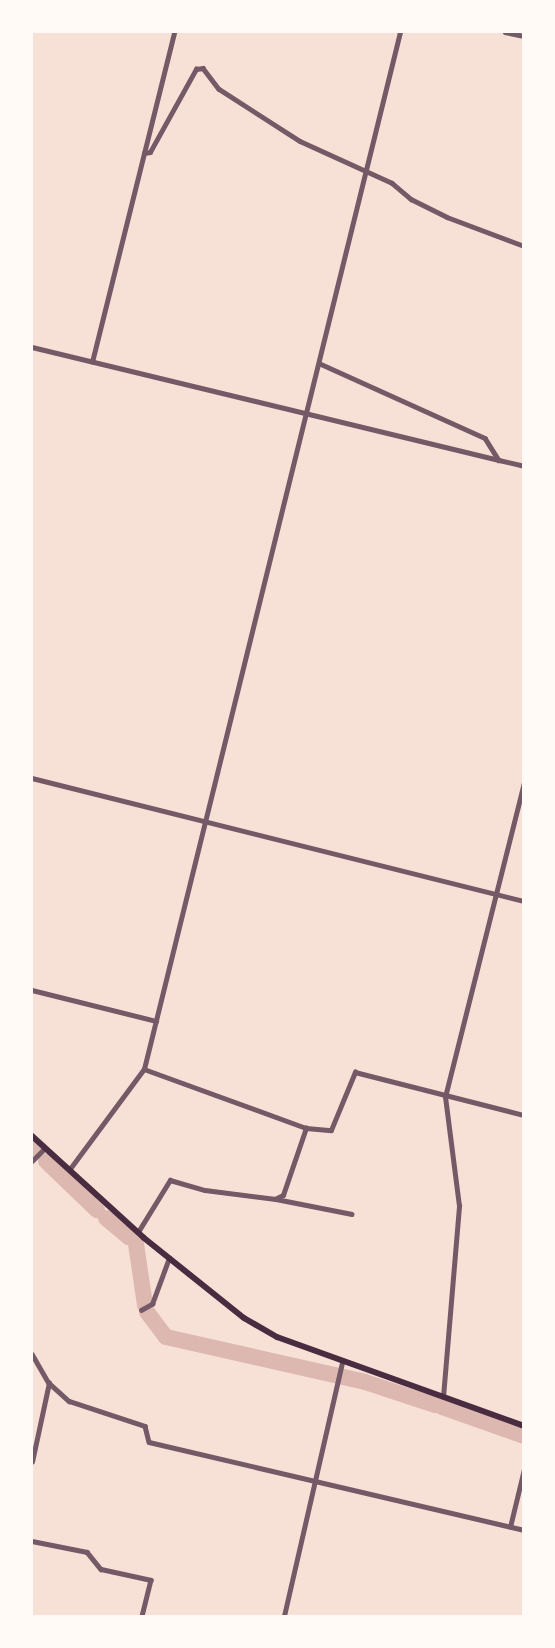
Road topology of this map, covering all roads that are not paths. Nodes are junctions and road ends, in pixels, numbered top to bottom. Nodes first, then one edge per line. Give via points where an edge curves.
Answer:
1 (174, 32) edge
2 (400, 32) edge
3 (505, 32) edge
4 (523, 36) edge
5 (144, 153) junction
6 (368, 175) junction
7 (523, 246) edge
8 (32, 347) edge
9 (92, 362) junction
10 (321, 364) junction
11 (309, 415) junction
12 (499, 460) junction
13 (523, 466) edge
14 (32, 778) edge
15 (523, 783) edge
16 (207, 821) junction
17 (495, 894) junction
18 (523, 901) edge
19 (32, 990) edge
20 (156, 1021) junction
21 (144, 1069) junction
22 (445, 1097) junction
23 (523, 1115) edge
24 (306, 1128) junction
25 (32, 1136) edge
26 (45, 1148) junction
27 (32, 1161) edge
28 (69, 1170) junction
29 (275, 1199) junction
30 (352, 1214) dead end
31 (138, 1232) junction
32 (169, 1258) junction
33 (141, 1310) dead end
34 (32, 1354) edge
35 (342, 1362) junction
36 (49, 1383) junction
37 (443, 1399) junction
38 (523, 1426) edge
39 (32, 1462) edge
40 (523, 1469) edge
41 (314, 1479) junction
42 (510, 1527) junction
43 (523, 1531) edge
44 (32, 1541) edge
45 (142, 1616) edge
46 (284, 1616) edge

1 - 5 street
2 - 6 street
3 - 4 street
5 - 6 street via 150,152 196,69 203,68 219,89 254,112
5 - 9 street
6 - 7 street via 392,183 411,199 447,217
6 - 10 street via 339,272
8 - 9 street
9 - 11 street
10 - 11 street
10 - 12 street via 485,438
11 - 12 street
11 - 16 street
12 - 13 street
14 - 16 street
15 - 17 street
16 - 17 street
16 - 20 street
17 - 18 street
17 - 22 street
19 - 20 street
20 - 21 street
21 - 24 street
21 - 28 street
22 - 23 street
22 - 24 street via 355,1072 331,1130
22 - 37 street via 459,1206
24 - 29 street via 283,1195
25 - 26 main road
26 - 27 street
26 - 28 main road
28 - 31 main road
29 - 30 street
29 - 31 street via 205,1190 170,1180
31 - 32 main road
32 - 33 street via 152,1304
32 - 35 main road via 244,1318 277,1337
34 - 36 street
35 - 37 main road
35 - 41 street
36 - 39 street
36 - 41 street via 69,1401 145,1426 149,1443
37 - 38 main road
40 - 42 street
41 - 42 street
41 - 46 street
42 - 43 street
44 - 45 street via 86,1552 101,1569 151,1580

